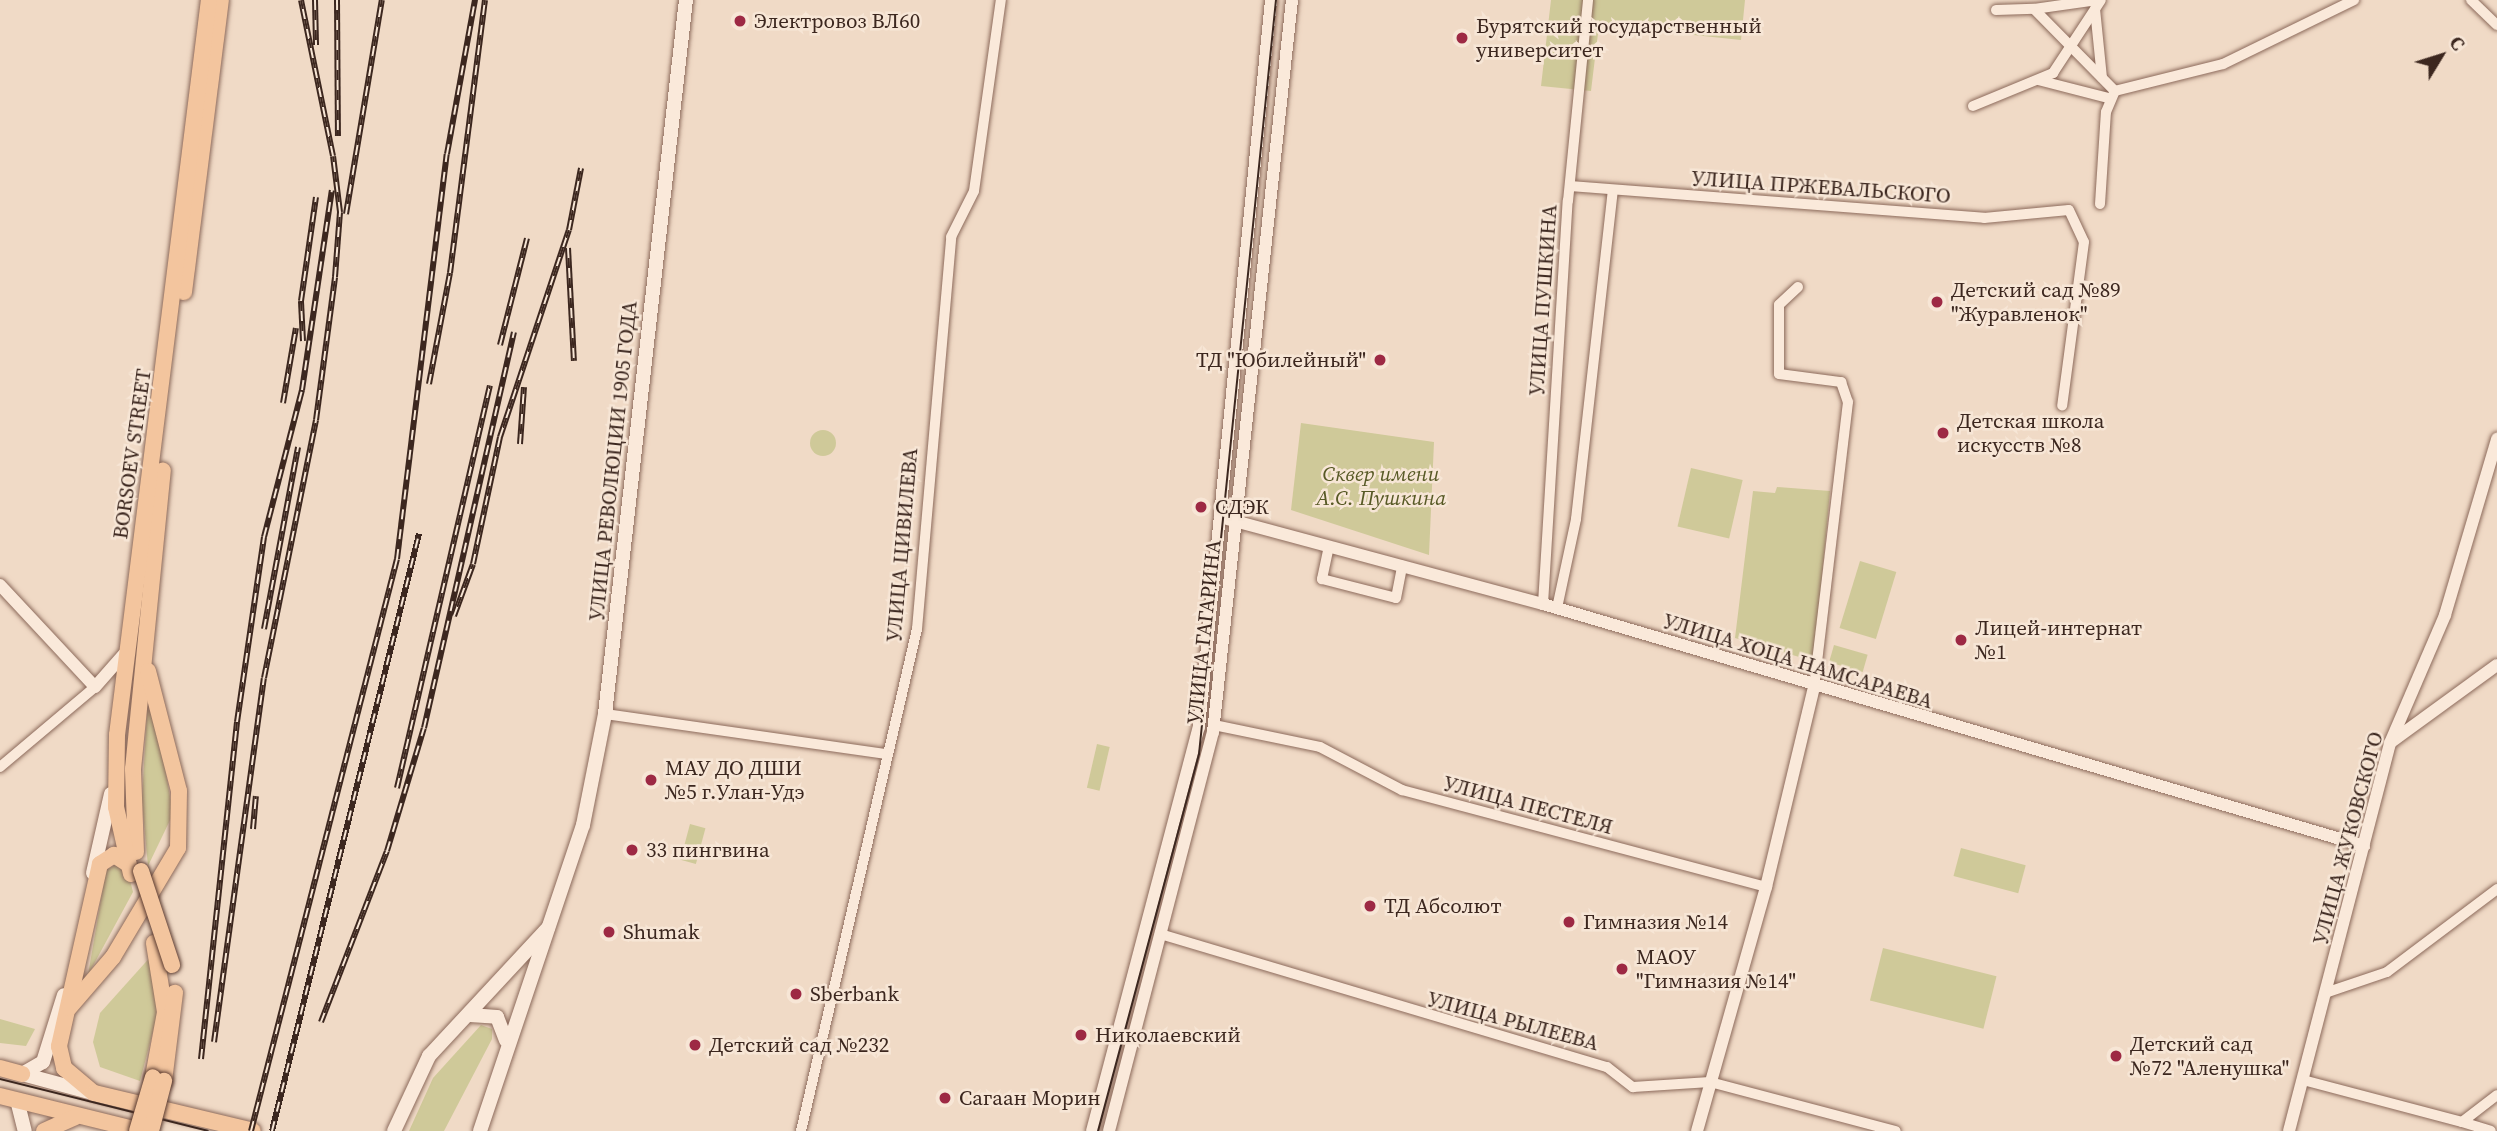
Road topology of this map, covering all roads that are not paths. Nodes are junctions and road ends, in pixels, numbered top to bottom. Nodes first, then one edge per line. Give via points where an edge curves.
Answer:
1 (209, 0) edge
2 (221, 0) edge
3 (686, 0) edge
4 (1001, 0) edge
5 (1271, 0) edge
6 (1292, 0) edge
7 (1588, 0) edge
8 (2354, 0) edge
9 (2471, 0) edge
10 (2098, 3) edge
11 (2034, 9) junction
12 (1996, 10) dead end
13 (2497, 25) edge
14 (2071, 47) junction
15 (2102, 78) junction
16 (2038, 80) junction
17 (2112, 95) junction
18 (1973, 106) dead end
19 (1570, 186) junction
20 (1613, 190) junction
21 (2100, 204) dead end
22 (1798, 287) dead end
23 (2063, 406) dead end
24 (2497, 439) edge
25 (1220, 517) junction
26 (1234, 521) junction
27 (1329, 546) junction
28 (1402, 566) junction
29 (0, 584) edge
30 (1543, 604) junction
31 (1557, 608) junction
32 (128, 645) junction
33 (2497, 665) edge
34 (147, 668) junction
35 (94, 687) junction
36 (1814, 687) junction
37 (122, 694) junction
38 (605, 714) junction
39 (1214, 725) junction
40 (2390, 743) junction
41 (886, 754) junction
42 (0, 767) edge
43 (114, 772) junction
44 (2364, 846) junction
45 (134, 870) junction
46 (1766, 887) junction
47 (2497, 889) edge
48 (554, 922) junction
49 (1160, 934) junction
50 (2328, 992) junction
51 (69, 1003) junction
52 (469, 1015) junction
53 (506, 1040) junction
54 (0, 1068) edge
55 (22, 1074) junction
56 (159, 1079) junction
57 (2303, 1080) junction
58 (1710, 1082) junction
59 (94, 1093) junction
60 (2497, 1095) edge
61 (0, 1096) edge
62 (17, 1100) junction
63 (81, 1116) junction
64 (2462, 1122) junction
65 (25, 1131) edge
66 (44, 1131) edge
67 (139, 1131) edge
68 (150, 1131) edge
69 (253, 1131) edge
70 (394, 1131) edge
71 (480, 1131) edge
72 (801, 1131) edge
73 (1092, 1131) edge
74 (1109, 1131) edge
75 (1696, 1131) edge
76 (1896, 1131) edge
77 (2289, 1131) edge
78 (2491, 1131) edge

1 - 32 main road, BORSOEV STREET
2 - 34 main road, BORSOEV STREET via 176,354
3 - 38 main road, УЛИЦА РЕВОЛЮЦИИ 1905 ГОДА
4 - 41 street, УЛИЦА ЦИВИЛЕВА via 974,191 951,237 917,629
5 - 25 street, УЛИЦА ГАГАРИНА
6 - 26 street, УЛИЦА ГАГАРИНА
7 - 19 street, УЛИЦА ПУШКИНА
8 - 17 street via 2223,64
9 - 13 street
10 - 11 street
10 - 14 street
10 - 15 street
11 - 12 street
11 - 14 street
14 - 15 street
14 - 16 street via 2053,73
15 - 17 street
16 - 17 street
16 - 18 street
17 - 21 street
19 - 20 street, УЛИЦА ПРЖЕВАЛЬСКОГО
19 - 30 street, УЛИЦА ПУШКИНА
20 - 23 street, УЛИЦА ПРЖЕВАЛЬСКОГО via 1984,218 2069,210 2084,242
20 - 31 street via 1576,519
22 - 36 street via 1779,305 1779,374 1841,382 1848,402
24 - 40 street, УЛИЦА ЖУКОВСКОГО via 2445,615
25 - 26 street, УЛИЦА ХОЦА НАМСАРАЕВА
25 - 73 street, УЛИЦА ГАГАРИНА via 1192,764
26 - 27 street, УЛИЦА ХОЦА НАМСАРАЕВА
26 - 39 street, УЛИЦА ГАГАРИНА
27 - 28 street, УЛИЦА ХОЦА НАМСАРАЕВА
27 - 28 street via 1322,579 1396,598
28 - 30 street, УЛИЦА ХОЦА НАМСАРАЕВА
29 - 35 street
30 - 31 street, УЛИЦА ХОЦА НАМСАРАЕВА
31 - 36 street, УЛИЦА ХОЦА НАМСАРАЕВА
32 - 35 street via 118,667
32 - 37 main road, BORSOEV STREET
33 - 40 street
34 - 45 main road, BORSOEV STREET via 130,802
34 - 51 main road, BORSOEV STREET via 179,791 178,848 113,957
35 - 37 street
35 - 42 street
36 - 44 street, УЛИЦА ХОЦА НАМСАРАЕВА
36 - 46 street
37 - 43 main road, BORSOEV STREET
38 - 41 street
38 - 48 main road, УЛИЦА РЕВОЛЮЦИИ 1905 ГОДА via 583,825
39 - 46 street, УЛИЦА ПЕСТЕЛЯ via 1288,738 1348,758 1402,790
39 - 49 street, УЛИЦА ГАГАРИНА
40 - 44 street, УЛИЦА ЖУКОВСКОГО
41 - 72 street, УЛИЦА ЦИВИЛЕВА
43 - 45 main road, BORSOEV STREET
43 - 55 main road via 71,970 43,1062
44 - 50 street, УЛИЦА ЖУКОВСКОГО
45 - 51 main road via 114,855 100,864
45 - 56 main road, BORSOEV STREET via 154,943 165,1012
45 - 56 main road, bridge via 172,965 176,1021
46 - 58 street
47 - 50 street via 2387,972
48 - 52 main road, УЛИЦА РЕВОЛЮЦИИ 1905 ГОДА
48 - 53 main road, УЛИЦА РЕВОЛЮЦИИ 1905 ГОДА
49 - 58 street, УЛИЦА РЫЛЕЕВА via 1607,1067 1633,1087
49 - 74 street, УЛИЦА ГАГАРИНА
50 - 57 street, УЛИЦА ЖУКОВСКОГО
51 - 59 main road, BORSOEV STREET via 59,1046 64,1068
52 - 53 main road via 481,1011 498,1017
52 - 70 main road, УЛИЦА РЕВОЛЮЦИИ 1905 ГОДА via 414,1078
53 - 71 main road, УЛИЦА РЕВОЛЮЦИИ 1905 ГОДА
54 - 55 main road
55 - 59 main road
56 - 67 main road, BORSOEV STREET, bridge
56 - 68 main road, bridge
57 - 64 street
57 - 77 street, УЛИЦА ЖУКОВСКОГО
58 - 75 street
58 - 76 street, УЛИЦА РЫЛЕЕВА
59 - 69 main road, BORSOEV STREET
60 - 64 street
61 - 62 main road
62 - 63 main road
62 - 65 main road
63 - 66 main road
63 - 67 main road
64 - 78 street

